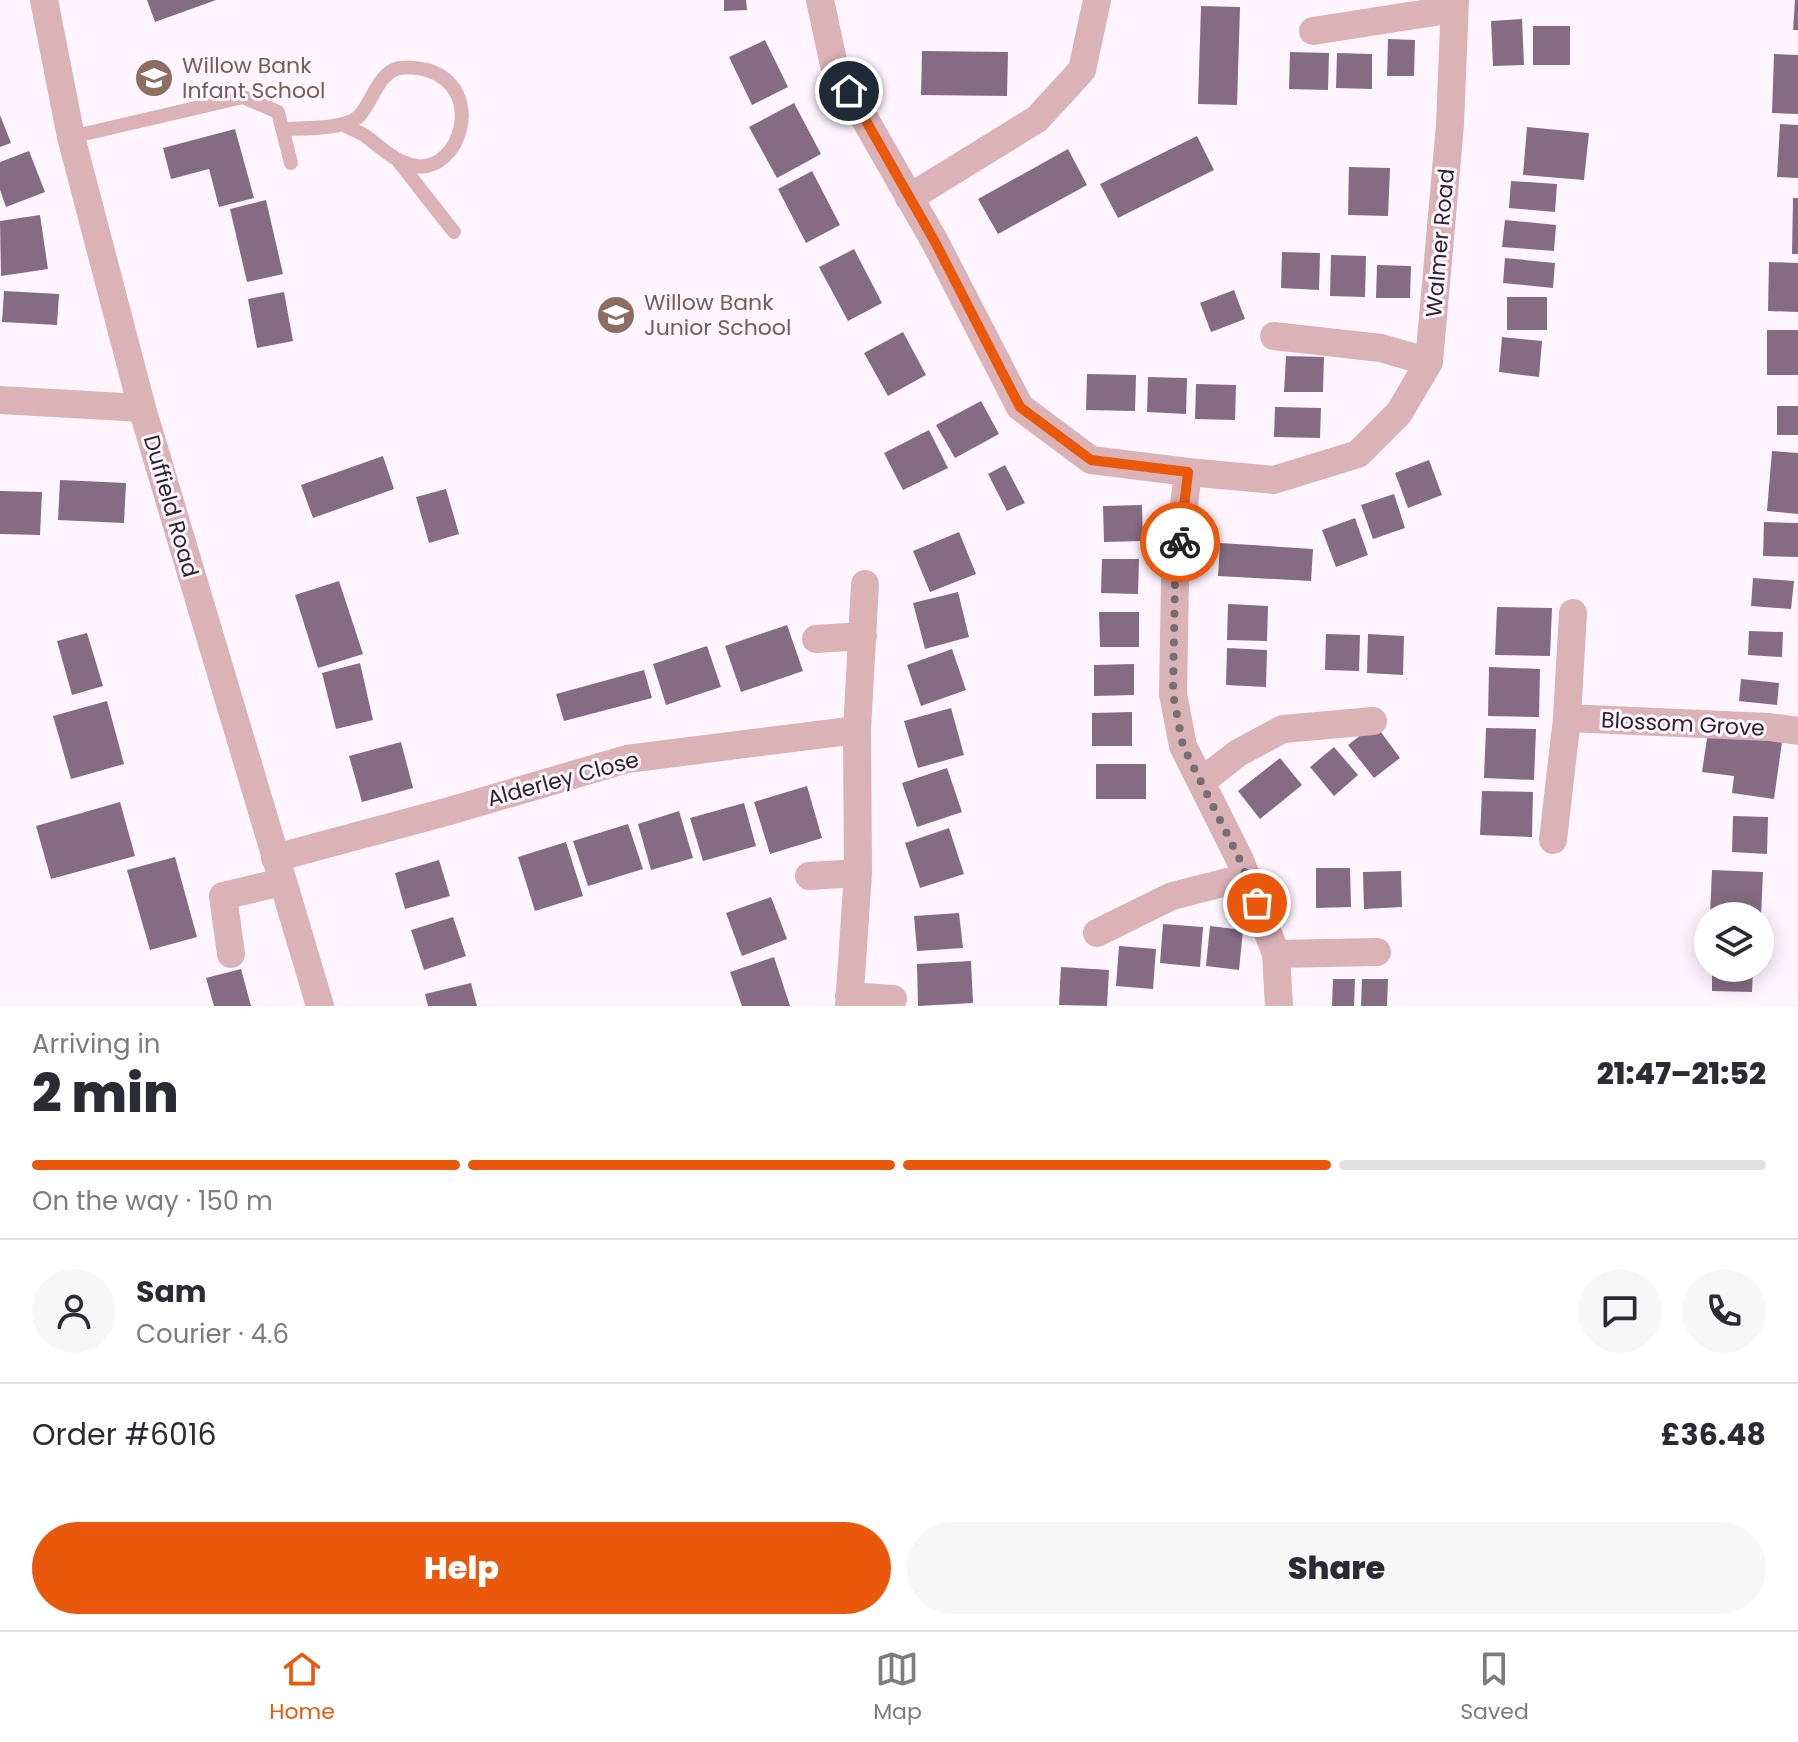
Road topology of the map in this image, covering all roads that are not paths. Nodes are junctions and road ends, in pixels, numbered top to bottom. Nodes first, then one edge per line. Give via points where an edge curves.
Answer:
1 (44, 0) edge
2 (820, 0) edge
3 (1097, 0) edge
4 (1455, 4) edge
5 (1313, 31) dead end
6 (342, 124) junction
7 (282, 129) junction
8 (71, 137) junction
9 (399, 162) junction
10 (291, 163) dead end
11 (909, 198) junction
12 (454, 232) dead end
13 (1274, 336) dead end
14 (1429, 362) junction
15 (0, 400) edge
16 (142, 408) junction
17 (1188, 472) junction
18 (865, 584) dead end
19 (1573, 613) dead end
20 (863, 636) junction
21 (816, 639) dead end
22 (1567, 718) junction
23 (1373, 721) dead end
24 (857, 730) junction
25 (1798, 731) edge
26 (1201, 782) junction
27 (1553, 840) dead end
28 (279, 870) junction
29 (858, 873) junction
30 (809, 876) dead end
31 (1247, 877) junction
32 (1097, 933) dead end
33 (1377, 952) dead end
34 (231, 954) dead end
35 (1276, 954) junction
36 (893, 999) dead end
37 (849, 1001) edge
38 (320, 1006) edge
39 (1279, 1006) edge

1 - 8 street, Duffield Road
2 - 11 street, Walmer Road via 834,65
3 - 11 street via 1082,70 1037,119
4 - 5 street
4 - 14 street, Walmer Road
6 - 7 lane
6 - 9 lane
6 - 9 lane via 359,117 396,69 437,73 455,89 462,105 457,141 441,160 420,167
7 - 8 lane via 278,112 243,97
7 - 10 lane
8 - 16 street, Duffield Road
9 - 12 lane
11 - 17 street, Walmer Road via 1020,407 1091,460
13 - 14 street via 1381,348
14 - 17 street, Walmer Road via 1399,413 1358,454 1274,480
15 - 16 street
16 - 28 street, Duffield Road
17 - 26 street via 1175,581 1173,694 1183,746
18 - 20 street
19 - 22 street
20 - 21 street
20 - 24 street
22 - 25 street, Blossom Grove
22 - 27 street
23 - 26 street via 1283,729 1238,753
24 - 28 street, Alderley Close via 627,759 446,812
24 - 29 street
26 - 31 street
28 - 34 street, Alderley Close via 223,896
28 - 38 street, Duffield Road
29 - 30 street
29 - 37 street
31 - 32 street via 1172,896
31 - 35 street
33 - 35 street
35 - 39 street
36 - 37 street

